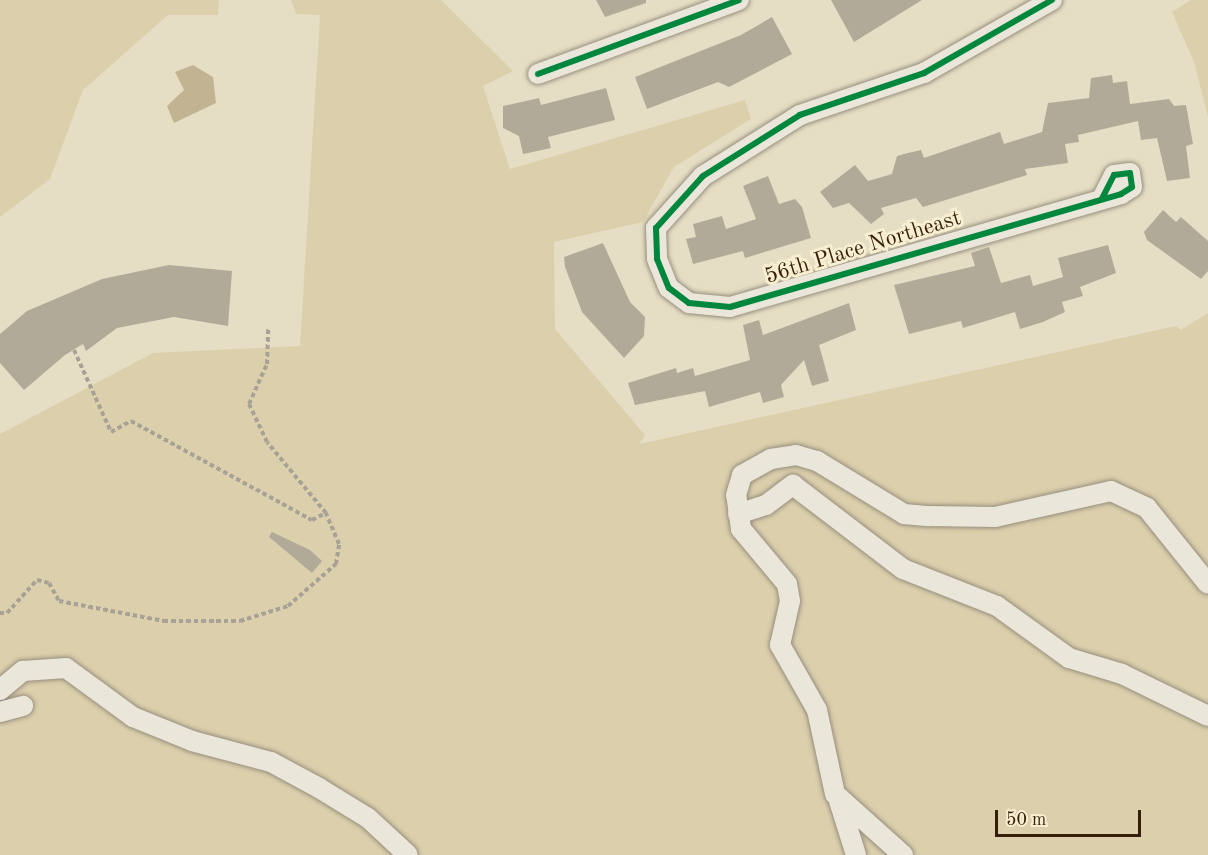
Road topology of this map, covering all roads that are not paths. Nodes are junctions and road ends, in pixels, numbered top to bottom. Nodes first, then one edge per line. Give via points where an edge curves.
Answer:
1 (739, 0) edge
2 (1052, 0) edge
3 (538, 74) dead end
4 (1101, 199) dead end
5 (738, 514) junction
6 (1208, 584) edge
7 (0, 690) edge
8 (23, 706) dead end
9 (0, 712) edge
10 (1208, 716) edge
11 (835, 794) junction
12 (408, 855) edge
13 (856, 855) edge
14 (903, 855) edge

1 - 3 street
2 - 4 street, 56th Place Northeast via 924,73 801,115 703,176 656,228 657,259 669,288 689,303 730,307
5 - 6 street via 742,475 771,459 796,455 817,461 904,514 995,517 1111,491 1147,508
5 - 10 street via 766,505 793,485 903,569 997,606 1069,658 1122,674
5 - 11 street via 750,543 787,584 790,601 780,645 817,710
7 - 12 street via 23,671 66,668 133,717 192,741 271,762 319,788 368,818
8 - 9 street
11 - 13 street via 847,814
11 - 14 street

